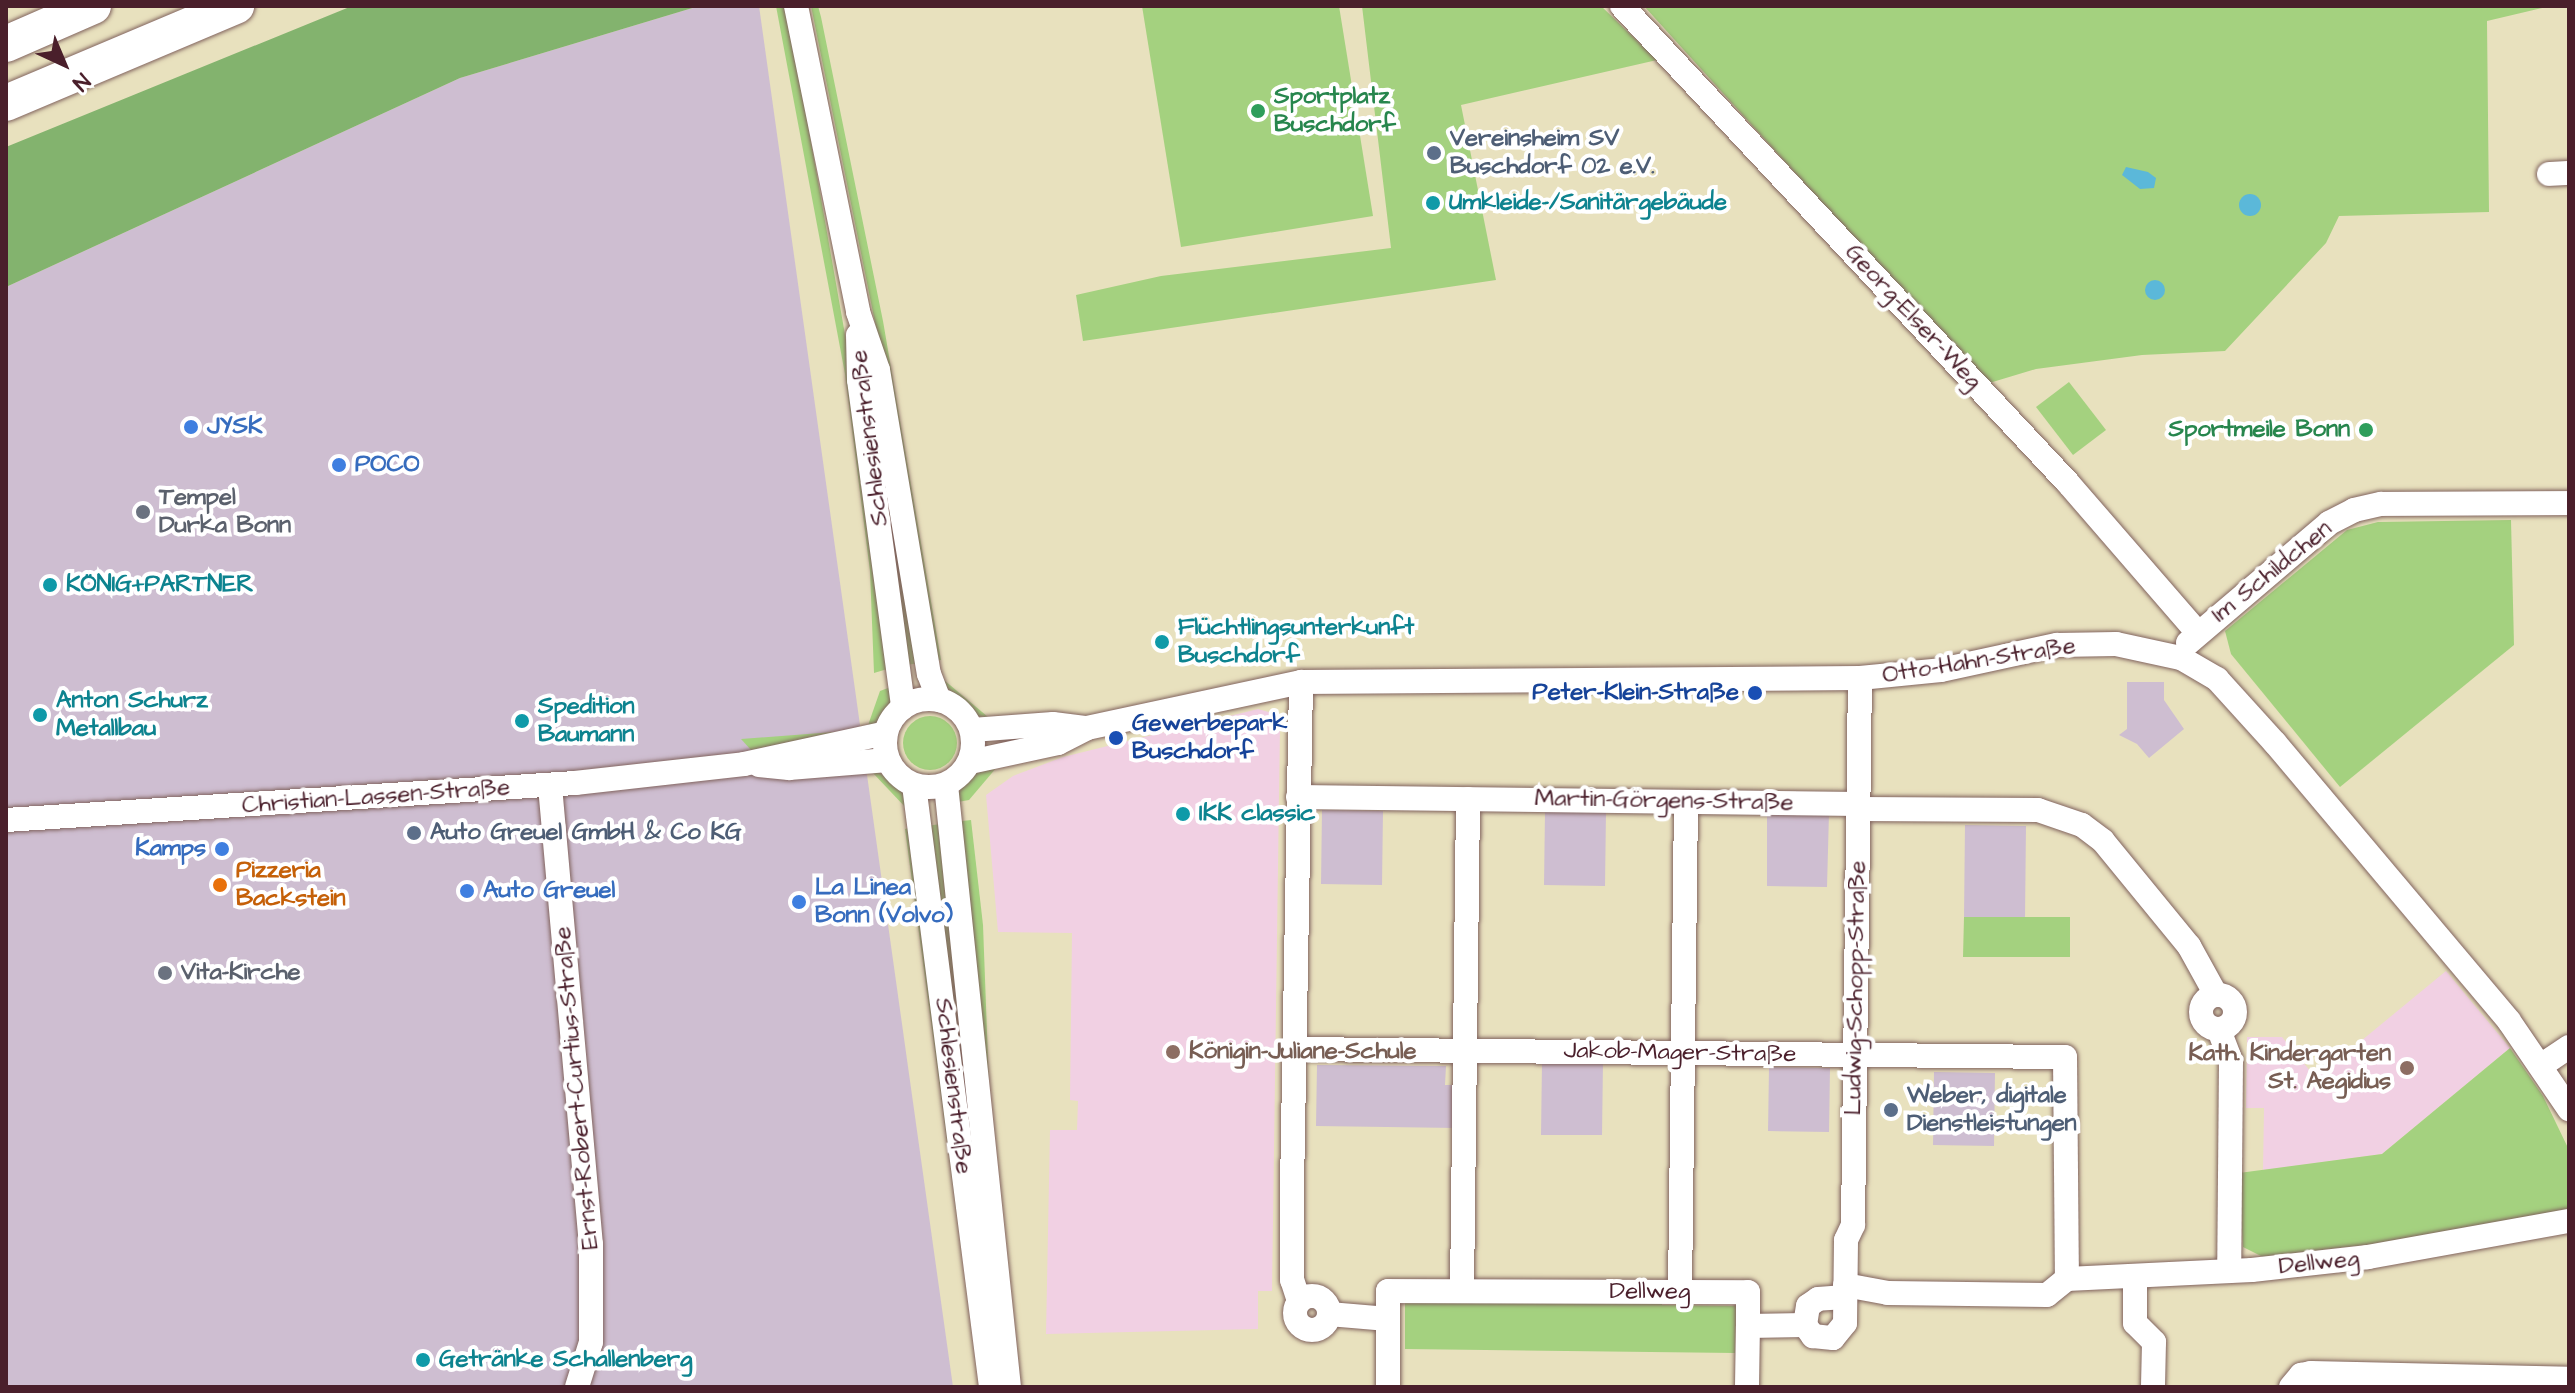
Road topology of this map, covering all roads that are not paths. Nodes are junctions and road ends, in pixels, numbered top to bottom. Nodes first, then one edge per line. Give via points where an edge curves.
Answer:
1 (93, 6) edge
2 (236, 6) edge
3 (796, 6) edge
4 (1622, 6) edge
5 (6, 44) edge
6 (6, 103) edge
7 (858, 312) junction
8 (2569, 503) edge
9 (2198, 633) junction
10 (2181, 658) junction
11 (1860, 678) junction
12 (1301, 682) junction
13 (939, 700) junction
14 (903, 707) junction
15 (1087, 728) junction
16 (972, 730) junction
17 (886, 733) junction
18 (888, 760) junction
19 (970, 762) junction
20 (744, 764) junction
21 (914, 785) junction
22 (946, 785) junction
23 (550, 786) junction
24 (1298, 797) junction
25 (1468, 799) junction
26 (1686, 802) junction
27 (1859, 806) junction
28 (6, 820) edge
29 (2569, 1047) edge
30 (1296, 1049) junction
31 (1465, 1051) junction
32 (1682, 1053) junction
33 (1855, 1055) junction
34 (2542, 1065) junction
35 (2569, 1109) edge
36 (2569, 1221) edge
37 (2229, 1271) junction
38 (2135, 1277) junction
39 (2067, 1279) junction
40 (1462, 1291) junction
41 (1845, 1291) junction
42 (1680, 1292) junction
43 (1388, 1319) junction
44 (1805, 1325) junction
45 (1748, 1326) junction
46 (2569, 1379) edge
47 (577, 1387) edge
48 (991, 1387) edge
49 (1009, 1387) edge
50 (1388, 1387) edge
51 (1747, 1387) edge
52 (2153, 1387) edge
53 (2291, 1387) edge

1 - 5 highway
2 - 6 highway
3 - 7 street, Schlesienstraße
4 - 9 street, Georg-Elser-Weg via 2068,483
7 - 13 street, Schlesienstraße via 878,370 929,674
7 - 14 street, Schlesienstraße via 859,380
8 - 9 street, Im Schildchen via 2381,504 2354,510 2329,523
9 - 10 street, Im Schildchen
10 - 11 street, Otto-Hahn-Straße via 2116,644 2057,645 1941,670
10 - 34 street, Otto-Hahn-Straße via 2217,679 2235,698
11 - 12 street, Otto-Hahn-Straße
11 - 27 street, Ludwig-Schopp-Straße
12 - 15 street, Otto-Hahn-Straße
12 - 24 street
13 - 14 street
13 - 16 street via 960,710
14 - 17 street
15 - 16 street, Otto-Hahn-Straße via 1053,724
15 - 19 street, Otto-Hahn-Straße via 1058,743
16 - 19 street
17 - 18 street
17 - 20 street, Christian-Lassen-Straße
18 - 20 street, Christian-Lassen-Straße via 789,768
18 - 21 street
19 - 22 street
20 - 23 street, Christian-Lassen-Straße
21 - 22 street
21 - 48 street, Schlesienstraße
22 - 49 street, Schlesienstraße
23 - 28 street, Christian-Lassen-Straße
23 - 47 street, Ernst-Robert-Curtius-Straße via 593,1283 588,1362
24 - 25 street, Martin-Görgens-Straße
24 - 30 street
25 - 26 street, Martin-Görgens-Straße
25 - 31 street
26 - 27 street, Martin-Görgens-Straße
26 - 32 street
27 - 33 street, Ludwig-Schopp-Straße
27 - 37 street, Martin-Görgens-Straße via 2038,810 2082,825 2103,841 2189,946 2216,995 2231,1000 2235,1013 2230,1025 2219,1030 2231,1061
29 - 34 street
30 - 31 street, Jakob-Mager-Straße
30 - 43 street via 1292,1264 1299,1301 1319,1297 1329,1314
31 - 32 street, Jakob-Mager-Straße
31 - 40 street
32 - 33 street, Jakob-Mager-Straße
32 - 42 street
33 - 39 street, Jakob-Mager-Straße via 2065,1057
33 - 41 street, Ludwig-Schopp-Straße via 1853,1225 1846,1240
34 - 35 street, Otto-Hahn-Straße
36 - 37 street, Dellweg via 2368,1257
37 - 38 street, Dellweg
38 - 39 street, Dellweg
38 - 52 street via 2135,1323 2154,1342
39 - 41 street, Dellweg via 2047,1295
40 - 42 street, Dellweg
40 - 43 street, Dellweg via 1388,1291
41 - 44 street via 1812,1302
41 - 44 street, Ludwig-Schopp-Straße via 1845,1323 1838,1335 1819,1339
42 - 45 street, Dellweg via 1748,1292
43 - 50 street
44 - 45 street
45 - 51 street
46 - 53 street via 2311,1373 2301,1375

